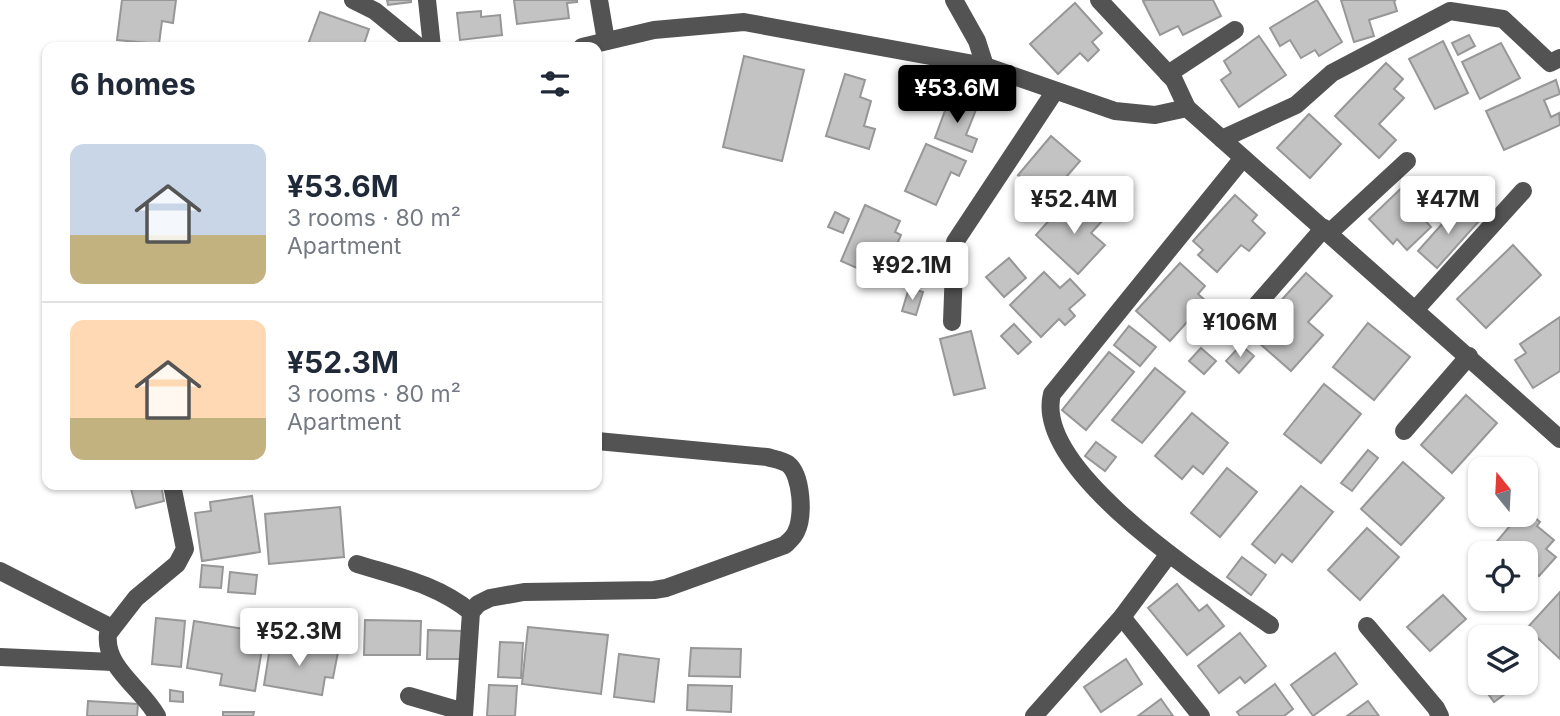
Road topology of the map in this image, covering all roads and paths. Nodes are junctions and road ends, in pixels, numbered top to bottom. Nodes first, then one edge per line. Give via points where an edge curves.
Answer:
1 (353, 0) edge
2 (427, 0) edge
3 (599, 0) edge
4 (954, 0) edge
5 (1107, 2) edge
6 (1448, 6) edge
7 (1235, 30) dead end
8 (606, 41) junction
9 (413, 42) edge
10 (431, 42) edge
11 (602, 42) edge
12 (1560, 58) edge
13 (985, 66) junction
14 (1168, 74) junction
15 (1055, 91) junction
16 (1187, 108) junction
17 (1222, 139) junction
18 (1243, 158) junction
19 (1407, 161) dead end
20 (1522, 191) dead end
21 (1327, 231) junction
22 (1416, 309) junction
23 (1247, 316) dead end
24 (952, 322) dead end
25 (1469, 356) junction
26 (1404, 430) dead end
27 (1560, 439) edge
28 (602, 441) edge
29 (173, 490) edge
30 (1169, 554) junction
31 (357, 564) dead end
32 (0, 571) edge
33 (471, 612) junction
34 (1122, 617) junction
35 (1269, 625) dead end
36 (1367, 626) dead end
37 (112, 628) junction
38 (0, 657) edge
39 (113, 662) junction
40 (408, 696) dead end
41 (1054, 709) edge
42 (464, 714) edge
43 (157, 716) edge
44 (1034, 716) edge
45 (1201, 716) edge
46 (1440, 716) edge

1 - 9 street via 375,11
2 - 10 street
3 - 8 street
4 - 13 street
5 - 14 street
6 - 12 street via 1503,19 1550,62
6 - 17 street via 1332,73 1296,105
7 - 14 street
8 - 11 street
8 - 13 street via 654,30 744,22
13 - 15 street
14 - 16 street
15 - 16 street via 1115,111 1155,115
15 - 24 street via 955,242
16 - 17 street
17 - 18 street
18 - 21 street
18 - 30 street via 1052,394 1049,406 1057,439 1069,457 1099,492
19 - 21 street
20 - 22 street
21 - 22 street
21 - 23 street
22 - 25 street
25 - 26 street
25 - 27 street
28 - 33 street via 784,462 791,466 800,495 796,532 785,545 666,588 524,592 490,598
29 - 37 street via 185,549 177,564 136,598
30 - 34 street
30 - 35 street
31 - 33 street via 451,596
32 - 37 street
33 - 42 street
34 - 41 street
34 - 45 street
36 - 46 street
37 - 39 street via 107,640
38 - 39 street
39 - 43 street
40 - 42 street
41 - 44 street

